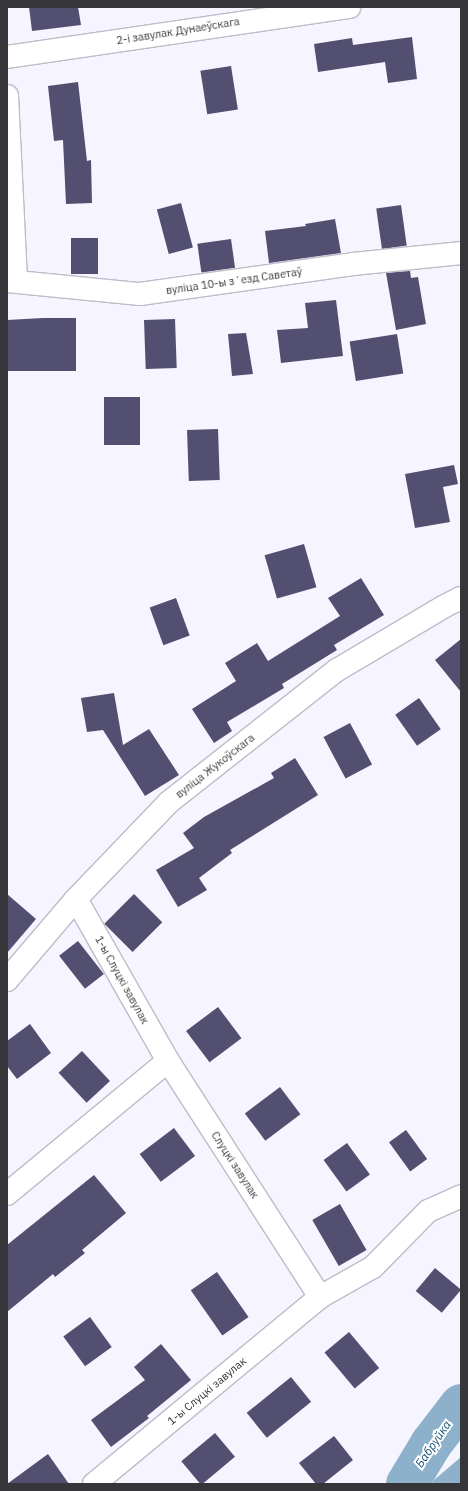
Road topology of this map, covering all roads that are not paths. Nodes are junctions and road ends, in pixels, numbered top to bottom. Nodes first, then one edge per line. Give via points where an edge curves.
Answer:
1 (349, 7) edge
2 (278, 12) edge
3 (7, 57) edge
4 (7, 96) edge
5 (461, 253) edge
6 (11, 281) edge
7 (461, 598) edge
8 (76, 899) junction
9 (7, 980) edge
10 (168, 1061) junction
11 (7, 1194) edge
12 (461, 1196) edge
13 (320, 1297) junction
14 (94, 1484) edge

1 - 2 street, 2-і завулак Дунаеўскага
2 - 3 street, 2-і завулак Дунаеўскага
4 - 6 street
5 - 6 street, вуліца 10-ы зʼезд Саветаў via 353,264 140,294
7 - 8 street, вуліца Жукоўскага via 337,670 169,802
8 - 9 street, вуліца Жукоўскага
8 - 10 street, 1-ы Слуцкі завулак
10 - 11 street
10 - 13 street, Слуцкі завулак
12 - 13 street via 428,1211 373,1267
13 - 14 street, 1-ы Слуцкі завулак

